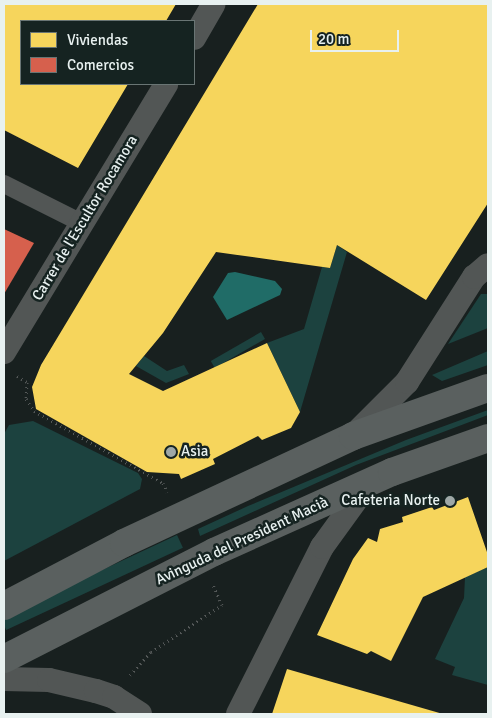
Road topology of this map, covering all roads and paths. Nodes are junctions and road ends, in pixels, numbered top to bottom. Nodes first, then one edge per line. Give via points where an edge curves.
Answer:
1 (214, 4) edge
2 (195, 36) edge
3 (165, 85) edge
4 (4, 184) edge
5 (82, 223) junction
6 (488, 265) edge
7 (4, 352) edge
8 (488, 388) edge
9 (353, 436) junction
10 (488, 438) edge
11 (369, 482) junction
12 (4, 606) edge
13 (4, 659) edge
14 (4, 678) edge
15 (140, 714) edge
16 (238, 714) edge

1 - 2 street
3 - 5 street, Carrer de l'Escultor Rocamora
4 - 5 street
5 - 7 street, Carrer de l'Escultor Rocamora
6 - 9 street via 474,276 407,382
8 - 9 main road
9 - 12 main road via 124,543
10 - 11 main road, Avinguda del President Macià
11 - 13 main road, Avinguda del President Macià via 214,552
11 - 16 street via 322,547
14 - 15 street via 49,680 96,691 114,696

